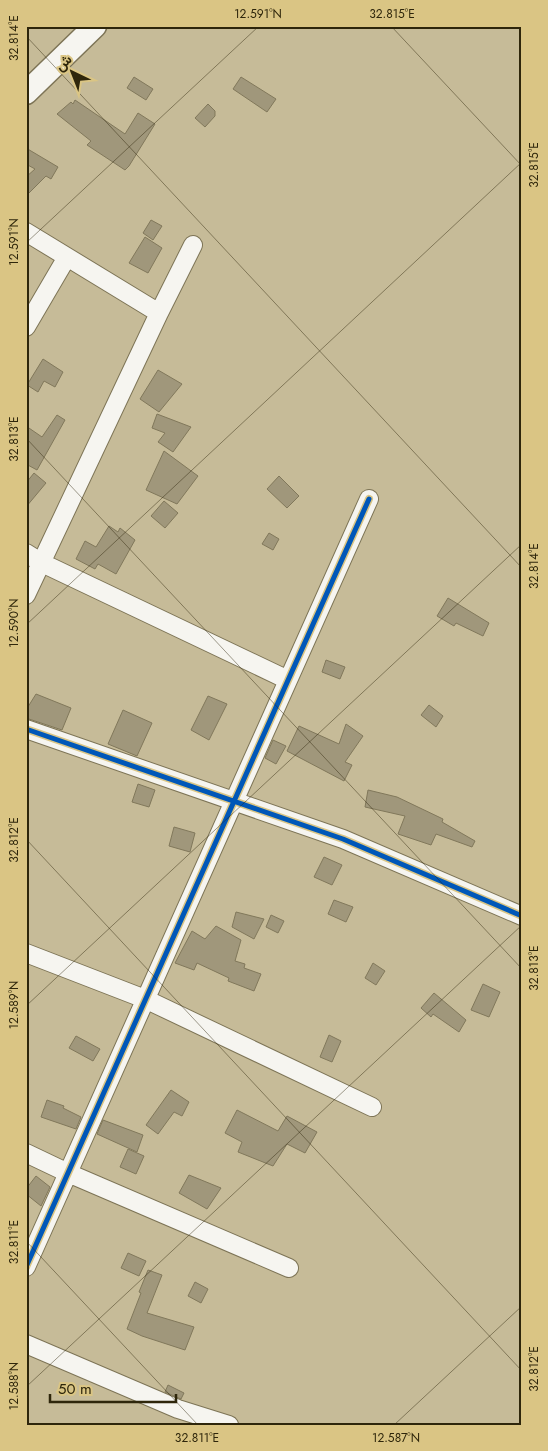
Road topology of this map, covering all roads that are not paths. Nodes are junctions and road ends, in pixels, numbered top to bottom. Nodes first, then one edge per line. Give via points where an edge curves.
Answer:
1 (95, 26) edge
2 (26, 93) edge
3 (26, 232) edge
4 (193, 245) dead end
5 (67, 257) junction
6 (159, 313) junction
7 (26, 327) edge
8 (369, 499) dead end
9 (26, 553) edge
10 (42, 563) junction
11 (26, 595) edge
12 (288, 680) junction
13 (26, 729) edge
14 (233, 801) junction
15 (522, 916) edge
16 (26, 953) edge
17 (145, 999) junction
18 (372, 1106) dead end
19 (26, 1153) edge
20 (68, 1173) junction
21 (26, 1267) edge
22 (289, 1268) dead end
23 (26, 1344) edge
24 (229, 1425) edge

1 - 2 street
3 - 5 street
4 - 6 street
5 - 6 street
5 - 7 street
6 - 10 street
8 - 12 street
9 - 10 street
10 - 11 street
10 - 12 street
12 - 14 street
13 - 14 street
14 - 15 street via 343,839
14 - 17 street
16 - 17 street
17 - 18 street
17 - 20 street
19 - 20 street
20 - 21 street
20 - 22 street
23 - 24 street via 178,1409

